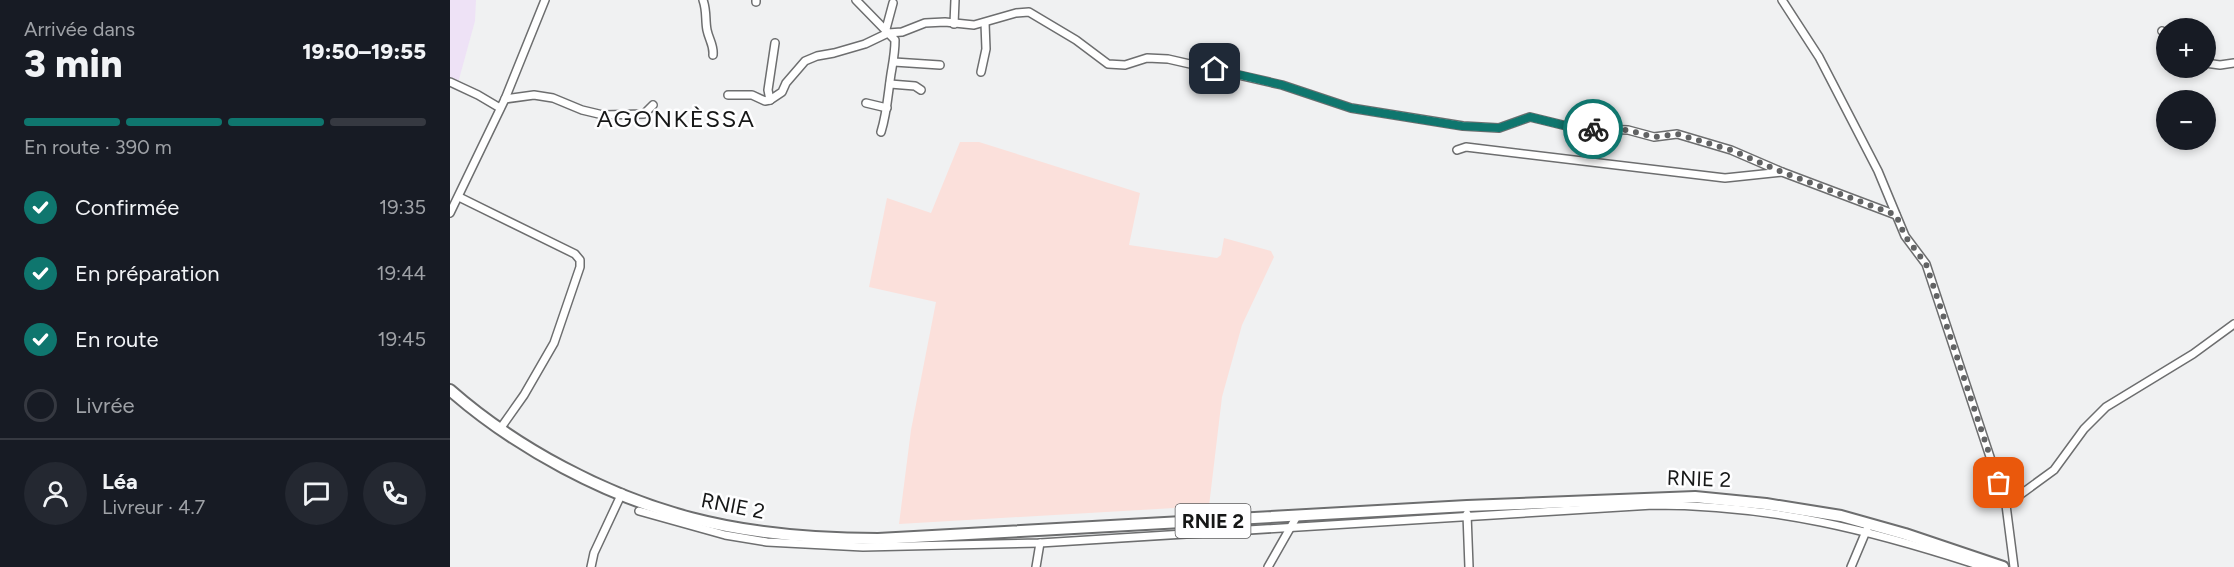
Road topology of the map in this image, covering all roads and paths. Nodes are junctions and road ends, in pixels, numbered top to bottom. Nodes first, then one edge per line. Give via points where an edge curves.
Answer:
1 (544, 0) edge
2 (703, 0) edge
3 (856, 0) edge
4 (955, 0) edge
5 (1782, 0) edge
6 (893, 3) dead end
7 (985, 22) junction
8 (954, 24) junction
9 (887, 31) junction
10 (775, 43) dead end
11 (713, 55) dead end
12 (894, 62) junction
13 (2234, 63) edge
14 (2216, 64) edge
15 (940, 65) dead end
16 (981, 72) dead end
17 (450, 82) edge
18 (890, 84) junction
19 (921, 90) dead end
20 (728, 94) dead end
21 (505, 99) junction
22 (770, 100) junction
23 (866, 103) dead end
24 (653, 105) dead end
25 (500, 108) junction
26 (887, 108) junction
27 (881, 132) dead end
28 (1457, 150) dead end
29 (1782, 172) junction
30 (459, 196) junction
31 (450, 213) edge
32 (1896, 215) junction
33 (2234, 324) edge
34 (450, 390) edge
35 (500, 429) junction
36 (622, 493) junction
37 (2006, 505) junction
38 (639, 511) dead end
39 (1467, 511) junction
40 (1296, 516) junction
41 (1290, 527) junction
42 (1868, 528) junction
43 (1040, 543) junction
44 (591, 567) edge
45 (1036, 567) edge
46 (1268, 567) edge
47 (1469, 567) edge
48 (1851, 567) edge
49 (1984, 567) edge
50 (2003, 567) edge
51 (2014, 567) edge

1 - 21 street
2 - 11 street
3 - 9 street
4 - 8 street
5 - 32 street via 1819,57 1878,171
6 - 9 street
7 - 8 street
7 - 16 street via 986,49
7 - 29 street via 1029,12 1108,64 1168,58 1282,85 1351,108 1462,126 1499,128 1530,117 1575,128 1628,130 1654,137 1677,134 1731,150
8 - 9 street via 925,23 902,32
9 - 12 street via 895,40
9 - 22 street via 865,44 805,61 782,92
10 - 22 street
12 - 15 street
12 - 18 street
13 - 14 street
17 - 25 street
18 - 19 street
18 - 26 street
20 - 22 street
21 - 24 street via 534,95 553,98 603,115 644,114
21 - 25 street
23 - 26 street
25 - 30 street
26 - 27 street
28 - 29 street via 1466,147 1725,178
29 - 32 street
30 - 31 street
30 - 35 street via 580,260 554,343
32 - 37 street via 1905,236 1926,264
33 - 37 street via 2106,407 2054,470
34 - 35 highway, RNIE 2 / RNIE 2
35 - 36 highway, RNIE 2 / RNIE 2 via 560,465
36 - 40 highway, RNIE 2 / RNIE 2 via 691,518 765,533 831,539
36 - 44 street
37 - 51 street
38 - 43 street via 725,535 793,545
39 - 40 highway, RNIE 2 / RNIE 2
39 - 41 street
39 - 42 highway, RNIE 2 / RNIE 2 via 1695,497 1796,507 1841,516
39 - 47 street
40 - 41 street
41 - 43 street
41 - 46 street
42 - 48 street
42 - 49 street
42 - 50 highway, RNIE 2 / RNIE 2
43 - 45 street

